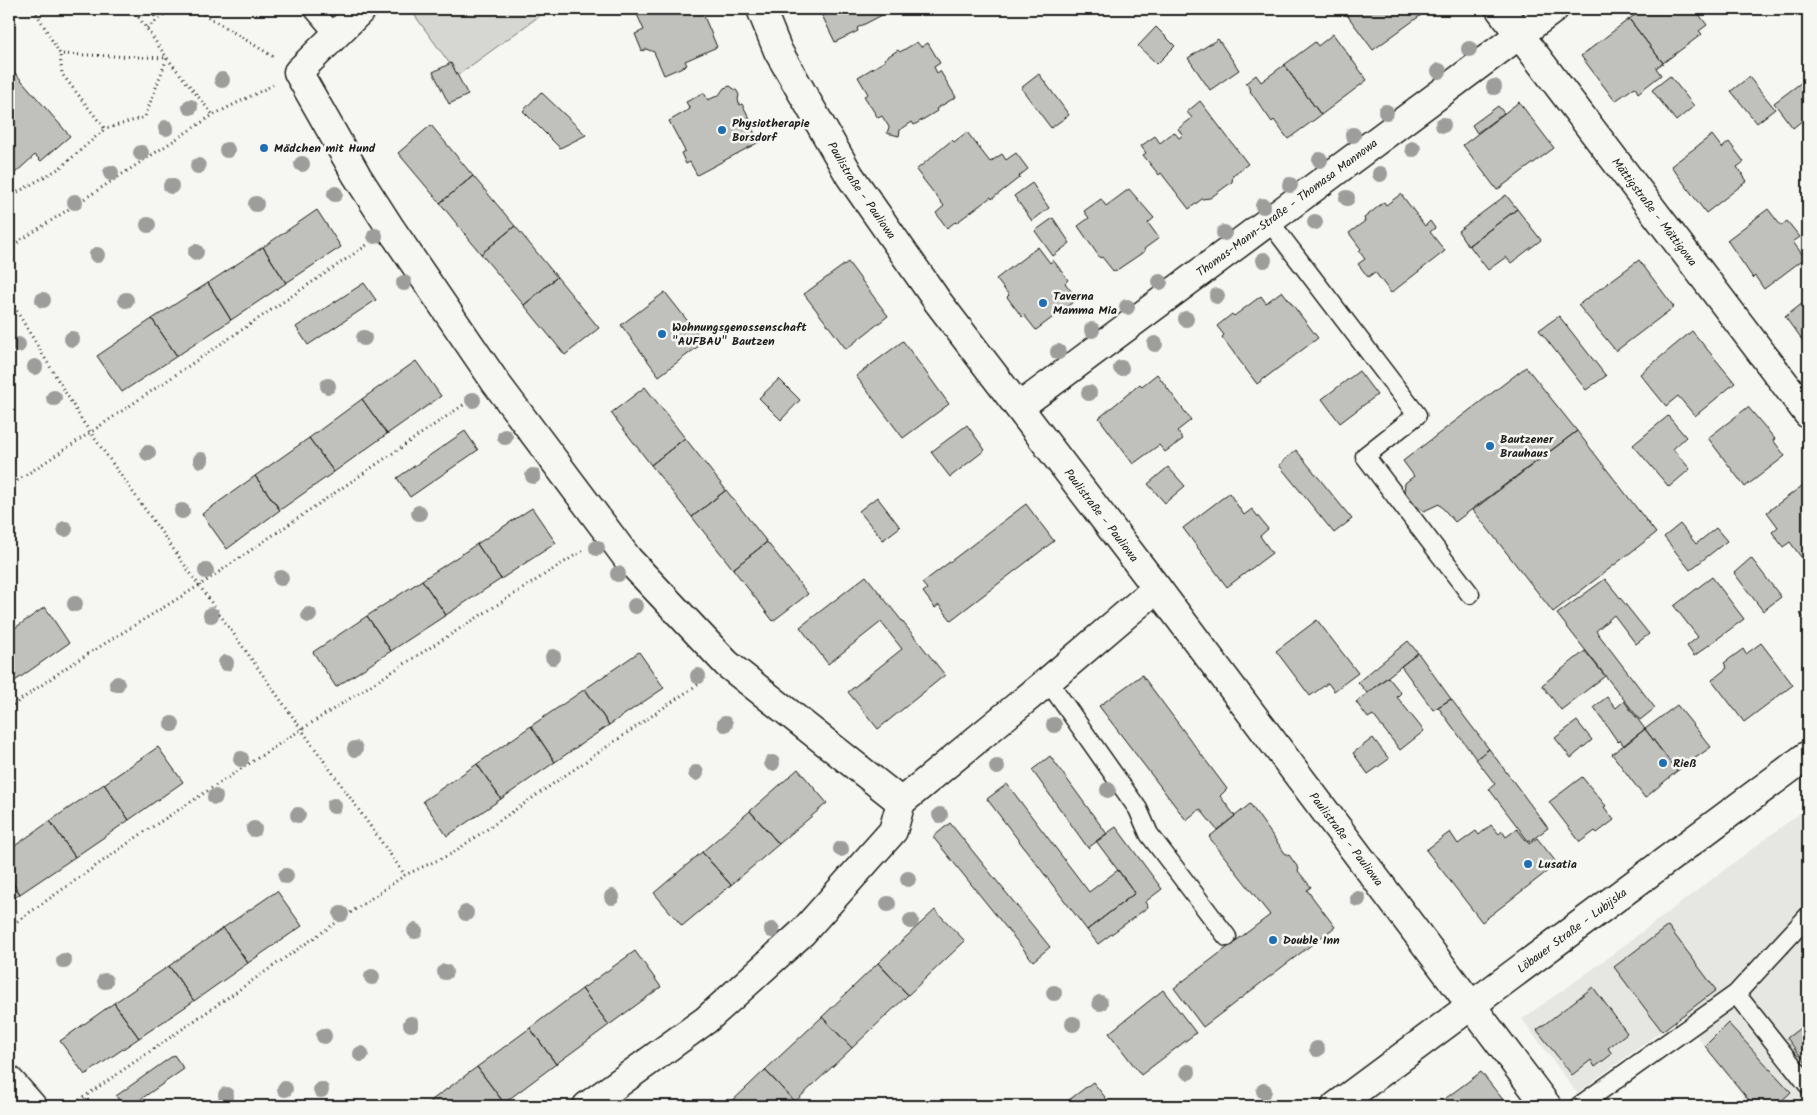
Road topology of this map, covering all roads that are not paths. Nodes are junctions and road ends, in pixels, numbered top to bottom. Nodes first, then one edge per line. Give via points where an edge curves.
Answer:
1 (314, 9) edge
2 (362, 9) edge
3 (761, 9) edge
4 (1500, 9) edge
5 (1554, 9) edge
6 (335, 35) junction
7 (1520, 35) junction
8 (1269, 221) junction
9 (1019, 407) junction
10 (1808, 414) edge
11 (1157, 588) junction
12 (1470, 594) dead end
13 (1048, 681) junction
14 (1808, 755) edge
15 (901, 802) junction
16 (1808, 916) edge
17 (1227, 936) dead end
18 (1736, 994) junction
19 (1470, 1006) junction
20 (9, 1080) edge
21 (1808, 1085) edge
22 (32, 1106) edge
23 (587, 1106) edge
24 (1336, 1106) edge
25 (1547, 1106) edge
26 (1579, 1106) edge

1 - 6 lane
2 - 6 street
3 - 9 street, Paulistraße - Pauliowa via 778,51 850,176 938,302
4 - 7 street, Mättigstraße - Mättigowa
5 - 7 street, Thomas-Mann-Straße - Thomasa Mannowa
6 - 15 street via 298,72 391,230 496,383 628,559 727,664
7 - 8 street, Thomas-Mann-Straße - Thomasa Mannowa
7 - 10 street, Mättigstraße - Mättigowa
8 - 9 street, Thomas-Mann-Straße - Thomasa Mannowa
8 - 12 lane via 1417,416 1365,456
9 - 11 street, Paulistraße - Pauliowa
11 - 13 street
11 - 19 street, Paulistraße - Pauliowa
13 - 15 street
13 - 17 lane via 1138,809 1149,834
14 - 19 street, Löbauer Straße - Lubijska
15 - 23 street via 893,831 802,932 706,1020
16 - 18 lane
18 - 21 lane
18 - 26 lane
19 - 24 street, Löbauer Straße - Lubijska
19 - 25 street, Paulistraße - Pauliowa
20 - 22 street

